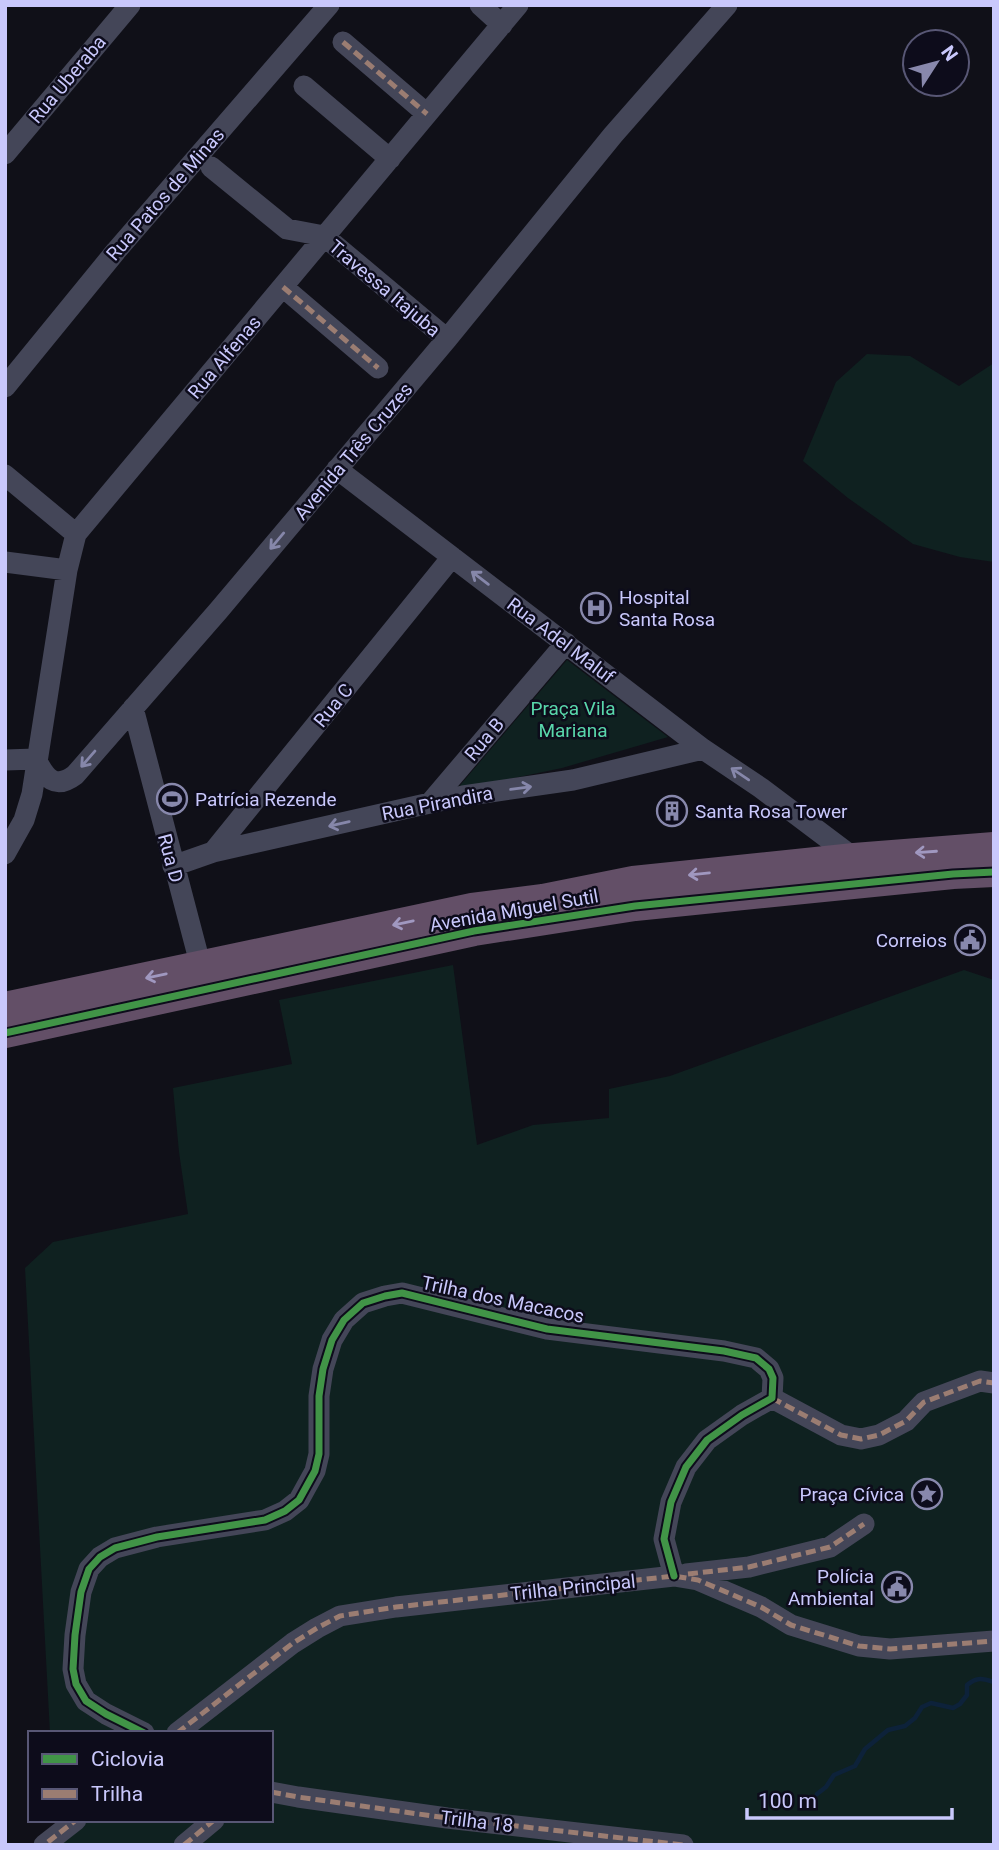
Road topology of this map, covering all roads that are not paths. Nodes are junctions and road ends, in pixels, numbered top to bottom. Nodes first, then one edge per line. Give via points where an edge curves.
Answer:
1 (130, 5) edge
2 (329, 5) edge
3 (480, 5) edge
4 (519, 5) edge
5 (727, 5) edge
6 (502, 24) junction
7 (343, 42) dead end
8 (304, 86) dead end
9 (427, 114) junction
10 (5, 154) edge
11 (390, 159) junction
12 (211, 167) dead end
13 (324, 236) junction
14 (283, 286) junction
15 (447, 339) junction
16 (378, 368) dead end
17 (5, 387) edge
18 (337, 469) junction
19 (5, 475) edge
20 (76, 534) junction
21 (452, 557) junction
22 (5, 562) edge
23 (66, 570) junction
24 (566, 643) junction
25 (133, 708) junction
26 (703, 748) junction
27 (36, 759) junction
28 (5, 760) edge
29 (430, 803) junction
30 (994, 847) edge
31 (213, 852) junction
32 (5, 854) edge
33 (854, 858) junction
34 (173, 866) junction
35 (994, 872) edge
36 (201, 967) junction
37 (5, 1007) edge
38 (5, 1033) edge
39 (994, 1382) edge
40 (772, 1398) junction
41 (864, 1524) dead end
42 (674, 1576) junction
43 (994, 1641) edge
44 (140, 1731) edge
45 (180, 1731) edge
46 (273, 1792) edge
47 (73, 1822) edge
48 (212, 1822) edge
49 (46, 1843) edge
50 (184, 1845) edge
51 (683, 1845) edge

1 - 10 street, Rua Uberaba
2 - 17 street, Rua Patos de Minas
3 - 6 street
4 - 6 street, Rua Alfenas
5 - 15 street, Avenida Três Cruzes via 613,135
6 - 9 street, Rua Alfenas
7 - 9 street
8 - 11 street
9 - 11 street, Rua Alfenas
11 - 13 street, Rua Alfenas
12 - 13 street via 287,229
13 - 14 street, Rua Alfenas
13 - 15 street, Travessa Itajuba
14 - 16 street
14 - 20 street, Rua Alfenas
15 - 18 street, Avenida Três Cruzes
18 - 21 street, Rua Adel Maluf
18 -> 25 street, Avenida Três Cruzes
19 - 20 street
20 - 23 street, Rua Alfenas
24 -> 21 street, Rua Adel Maluf
21 - 31 street, Rua C
22 - 23 street
23 - 27 street, Rua Alfenas
24 - 26 street, Rua Adel Maluf
24 - 29 street, Rua B
25 -> 27 street, Avenida Três Cruzes via 68,780 60,783 45,776
25 - 34 street, Rua D
29 -> 26 street, Rua Pirandira via 573,780
33 -> 26 street, Rua Adel Maluf
27 - 28 street
27 - 32 street via 32,794
29 -> 31 street, Rua Pirandira
30 -> 33 highway, Avenida Miguel Sutil
31 - 34 street, Rua Pirandira
33 -> 36 highway, Avenida Miguel Sutil via 633,881 472,908
34 - 36 street, Rua D
35 - 38 highway, Avenida Miguel Sutil via 635,906 474,931
36 -> 37 highway, Avenida Miguel Sutil
39 - 40 street via 980,1381 925,1402 906,1421 860,1439 841,1435
40 - 42 street via 707,1440 687,1466 671,1502 664,1539
40 - 44 street, Trilha dos Macacos via 773,1378 756,1358 547,1329 402,1293 363,1303 344,1320 329,1349 319,1396 319,1454 299,1500 265,1520 115,1548 89,1569 80,1592 75,1636 76,1684 86,1701
41 - 42 street via 830,1547 749,1567
42 - 43 street, Trilha Principal via 698,1580 791,1625 859,1646 901,1648
42 - 45 street, Trilha Principal via 340,1616 293,1643
46 - 51 street, Trilha 18
47 - 49 street
48 - 50 street

